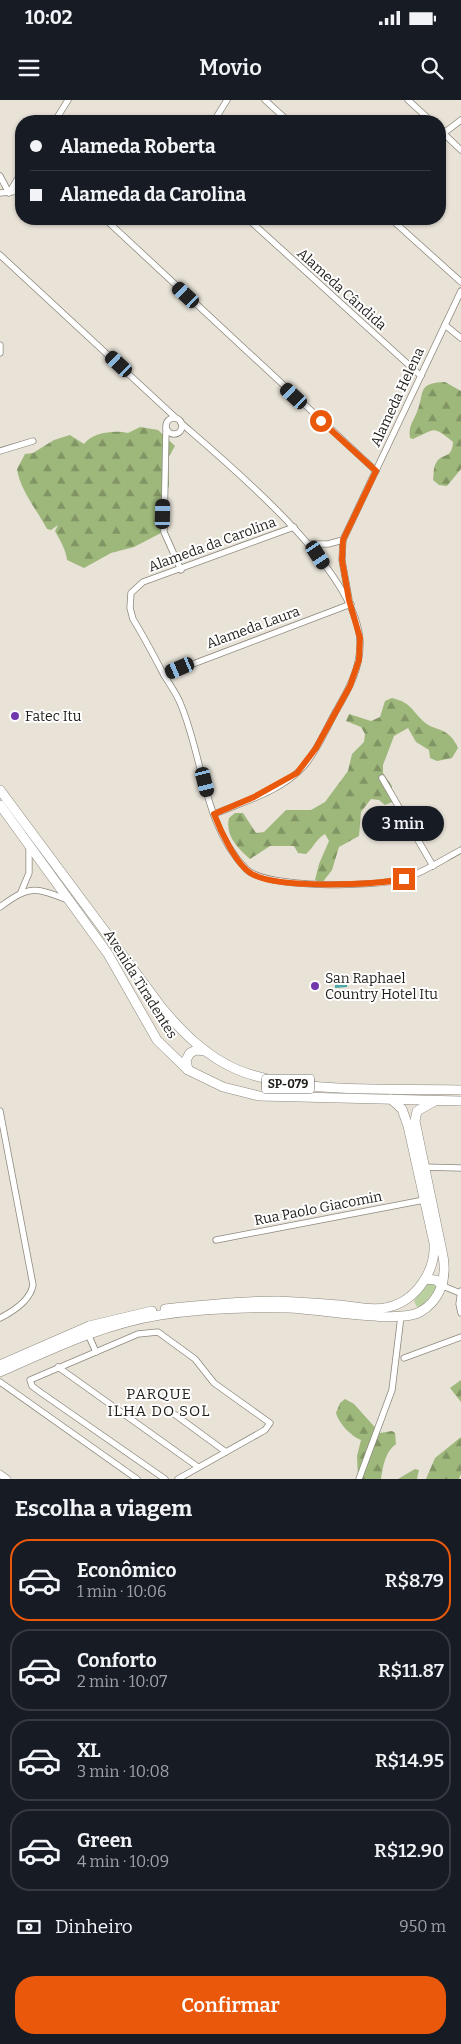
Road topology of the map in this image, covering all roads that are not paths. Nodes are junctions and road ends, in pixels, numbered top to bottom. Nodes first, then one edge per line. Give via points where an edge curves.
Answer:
1 (68, 100) edge
2 (227, 100) edge
3 (265, 100) edge
4 (408, 100) edge
5 (59, 115) edge
6 (218, 115) edge
7 (281, 115) edge
8 (424, 115) edge
9 (461, 120) edge
10 (446, 129) edge
11 (446, 136) edge
12 (461, 150) edge
13 (0, 176) edge
14 (15, 183) edge
15 (9, 192) junction
16 (15, 192) edge
17 (0, 194) edge
18 (111, 225) edge
19 (255, 225) edge
20 (397, 225) edge
21 (0, 255) edge
22 (461, 282) edge
23 (461, 292) edge
24 (445, 325) junction
25 (461, 338) edge
26 (0, 345) edge
27 (0, 353) edge
28 (421, 376) junction
29 (164, 406) junction
30 (179, 420) junction
31 (166, 425) junction
32 (175, 434) junction
33 (195, 435) junction
34 (33, 441) dead end
35 (165, 445) junction
36 (0, 451) edge
37 (376, 471) junction
38 (294, 527) junction
39 (343, 540) junction
40 (310, 544) junction
41 (181, 570) junction
42 (350, 602) junction
43 (164, 675) junction
44 (382, 778) dead end
45 (0, 790) edge
46 (0, 804) edge
47 (214, 814) junction
48 (29, 844) junction
49 (461, 850) edge
50 (433, 866) junction
51 (21, 892) junction
52 (70, 901) junction
53 (0, 908) edge
54 (206, 1052) junction
55 (188, 1070) junction
56 (461, 1090) edge
57 (391, 1099) junction
58 (435, 1101) junction
59 (461, 1101) edge
60 (402, 1109) junction
61 (0, 1111) edge
62 (417, 1111) junction
63 (421, 1167) junction
64 (461, 1168) edge
65 (424, 1200) junction
66 (216, 1240) dead end
67 (425, 1279) junction
68 (443, 1286) junction
69 (461, 1292) edge
70 (411, 1295) junction
71 (420, 1312) junction
72 (461, 1313) edge
73 (401, 1316) junction
74 (0, 1318) edge
75 (88, 1334) junction
76 (461, 1337) edge
77 (96, 1352) junction
78 (404, 1358) dead end
79 (0, 1365) edge
80 (58, 1367) junction
81 (0, 1372) edge
82 (0, 1382) edge
83 (170, 1411) dead end
84 (226, 1452) junction
85 (198, 1467) junction
86 (0, 1474) edge
87 (7, 1479) edge
88 (137, 1479) edge
89 (165, 1479) edge
90 (178, 1479) edge
91 (359, 1479) edge

1 - 5 street
2 - 6 street
3 - 7 street
4 - 8 street
9 - 10 street
11 - 12 street
13 - 15 street
14 - 15 street
15 - 16 street
15 - 17 street
18 - 37 street
19 - 28 street, Alameda Cândida
20 - 22 street
21 - 29 street
23 - 24 street, Alameda Helena
24 - 25 street
24 - 28 street, Alameda Helena
26 - 27 street
28 - 37 street, Alameda Helena
29 - 30 street
29 - 31 street
30 - 31 street via 170,419
30 - 32 street via 181,429
30 - 33 street
31 - 32 street
31 - 35 street
32 - 33 street
32 - 35 street
33 - 38 street
34 - 36 street
35 - 41 street via 164,532
37 - 39 street, Alameda Helena
38 - 40 street
38 - 41 street, Alameda da Carolina
39 - 40 street
39 - 42 street, Alameda Helena via 342,560
40 - 42 street
41 - 43 street, Alameda da Carolina via 144,582 136,587 130,601 133,618
42 - 43 street, Alameda Laura
42 - 47 street, Alameda Helena via 360,638 356,671 305,765 283,782
43 - 47 street, Alameda da Carolina via 194,736
44 - 50 street
45 - 54 main road, Avenida Tiradentes / SP-079 via 162,1008 178,1028
46 - 48 main road, Avenida Tiradentes / SP-079
47 - 50 street, Alameda da Carolina via 236,856 246,869 260,877 294,882 370,884 404,879
48 - 51 street via 29,873
48 - 52 main road, Avenida Tiradentes / SP-079
49 - 50 street, Alameda da Carolina
51 - 52 street via 38,890
51 - 53 street
52 - 55 main road, Avenida Tiradentes / SP-079 via 108,954 157,1040
54 - 55 main road via 196,1050 190,1053 186,1060
54 - 56 main road, Avenida Tiradentes / SP-079 via 237,1070 288,1084
55 - 57 main road, Avenida Tiradentes / SP-079 via 210,1082 246,1094
57 - 58 main road, Avenida Tiradentes / SP-079
57 - 60 main road
58 - 59 main road, Avenida Tiradentes / SP-079
58 - 62 main road
60 - 62 main road
60 - 63 main road
61 - 74 street via 33,1285 30,1296
62 - 63 main road via 415,1121
63 - 64 street
63 - 65 main road
63 - 68 main road via 445,1268
65 - 66 street, Rua Paolo Giacomin
65 - 67 main road via 434,1251
67 - 68 main road via 436,1280
67 - 70 main road
68 - 69 street
68 - 71 main road
69 - 72 street
70 - 71 main road via 410,1305
70 - 79 main road via 382,1308 277,1301 160,1310 89,1326
71 - 73 main road
73 - 75 main road via 287,1308 247,1309 161,1315
73 - 91 street via 392,1390
75 - 77 street
75 - 81 main road
76 - 78 street
77 - 80 street
77 - 84 street via 152,1331 195,1358 214,1382 270,1423 265,1430
80 - 85 street
80 - 89 street via 32,1377 32,1386
82 - 88 street
83 - 84 street
84 - 85 street
85 - 90 street
86 - 87 street

